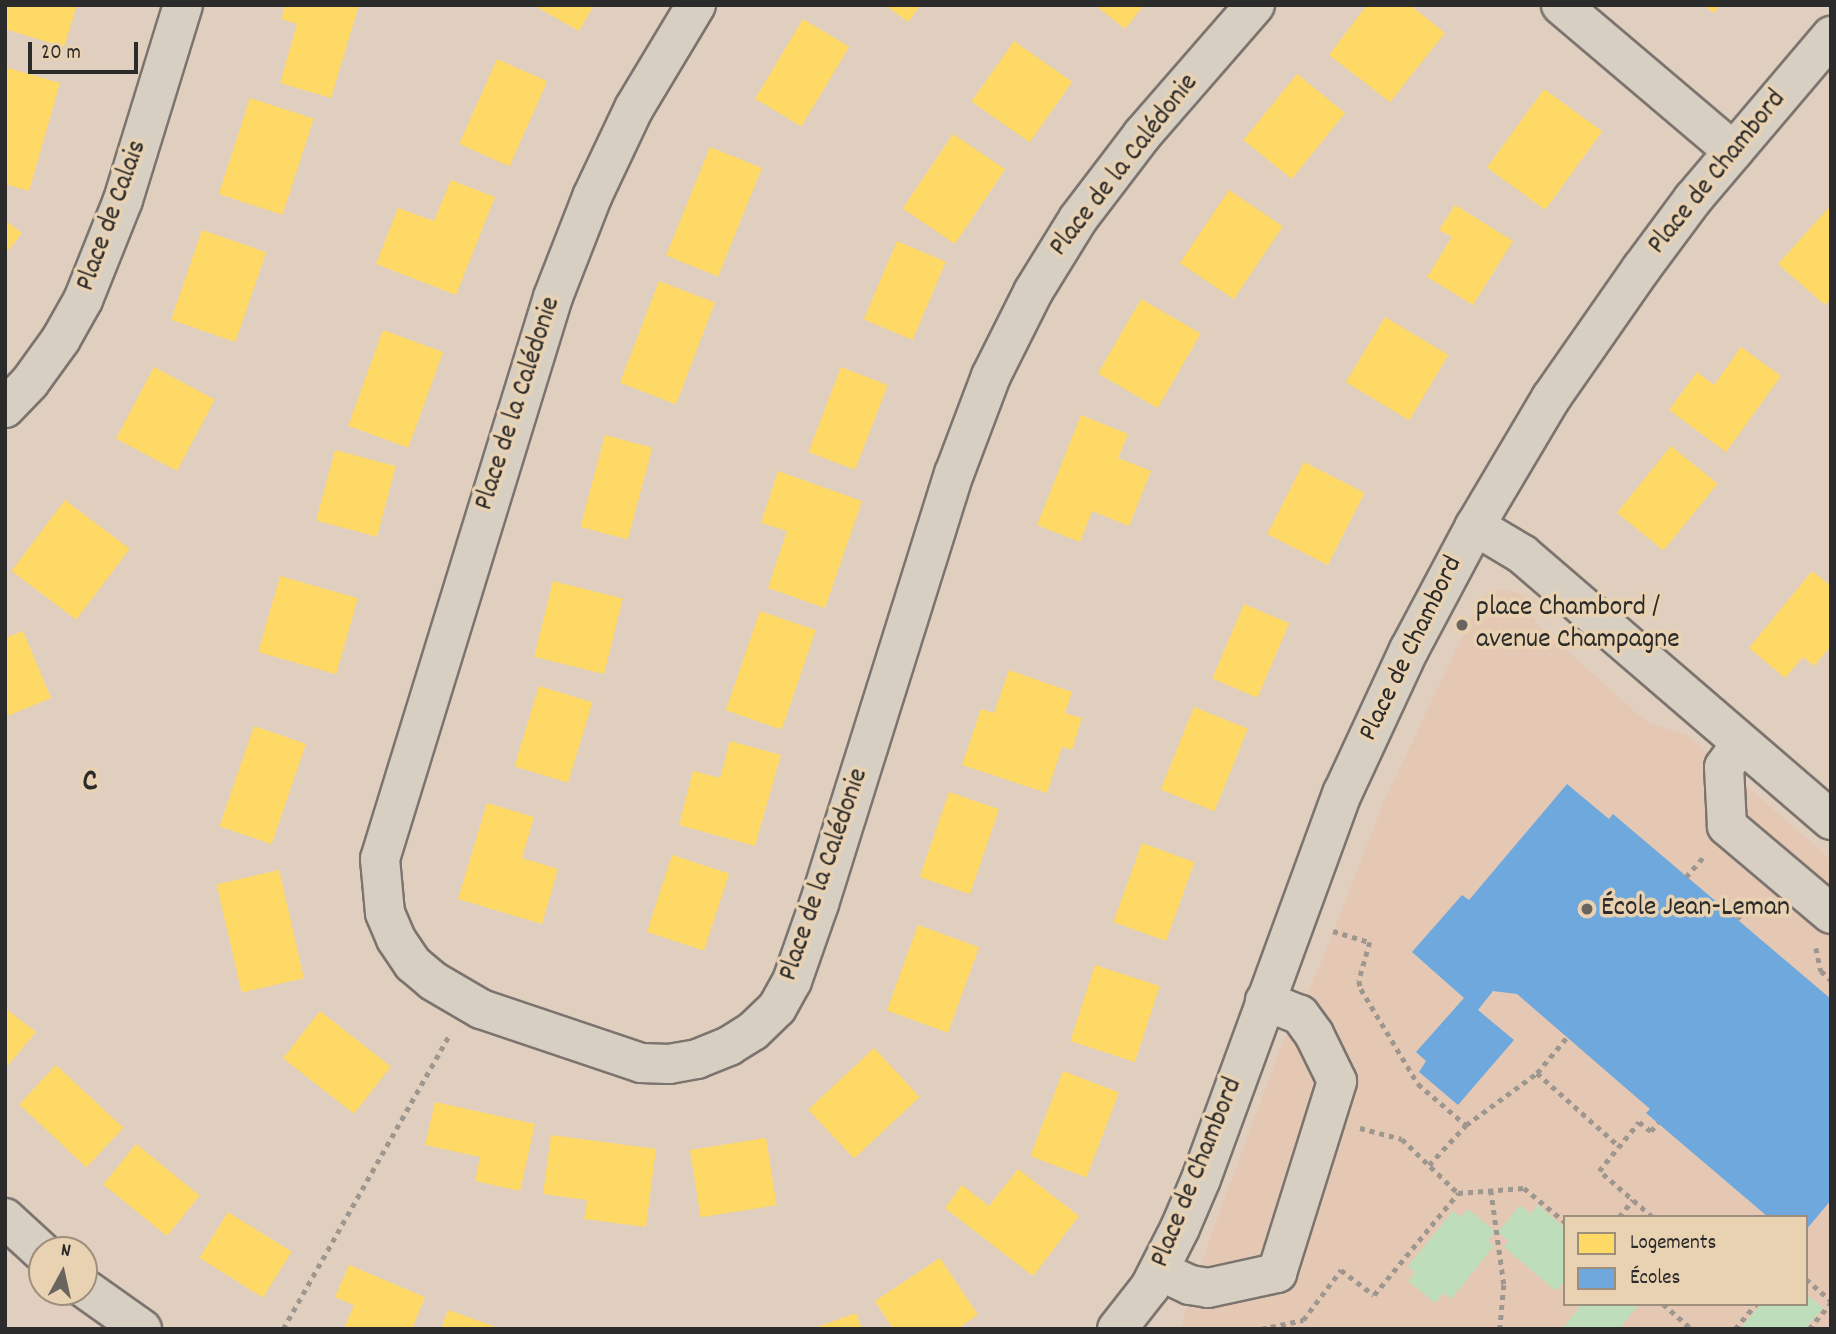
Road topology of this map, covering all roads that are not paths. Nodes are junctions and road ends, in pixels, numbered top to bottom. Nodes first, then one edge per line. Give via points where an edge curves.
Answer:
1 (183, 5) edge
2 (696, 5) edge
3 (1255, 5) edge
4 (1561, 5) edge
5 (1831, 36) edge
6 (1733, 151) junction
7 (5, 408) edge
8 (1475, 526) junction
9 (1740, 745) junction
10 (1827, 808) edge
11 (1831, 914) edge
12 (1265, 1001) junction
13 (5, 1219) edge
14 (28, 1240) edge
15 (1160, 1271) junction
16 (98, 1297) edge
17 (142, 1329) edge
18 (1117, 1329) edge

1 - 7 street, Place de Calais via 106,249 61,339
2 - 3 street, Place de la Calédonie via 634,108 592,197 553,297 380,859 385,913 396,939 413,964 433,981 481,1009 641,1063 697,1059 729,1046 776,1008 792,981 954,474 1002,353 1045,270 1085,209 1142,135
4 - 6 street
5 - 6 street, Place de Chambord
6 - 8 street, Place de Chambord via 1581,352
8 - 9 street via 1522,554
8 - 12 street, Place de Chambord via 1409,650 1343,793
9 - 10 street
9 - 11 street via 1724,767 1727,825
12 - 15 street, Place de Chambord via 1201,1180
12 - 15 street via 1300,1015 1337,1082 1277,1273 1208,1288
13 - 14 street
15 - 18 street, Place de Chambord
16 - 17 street

